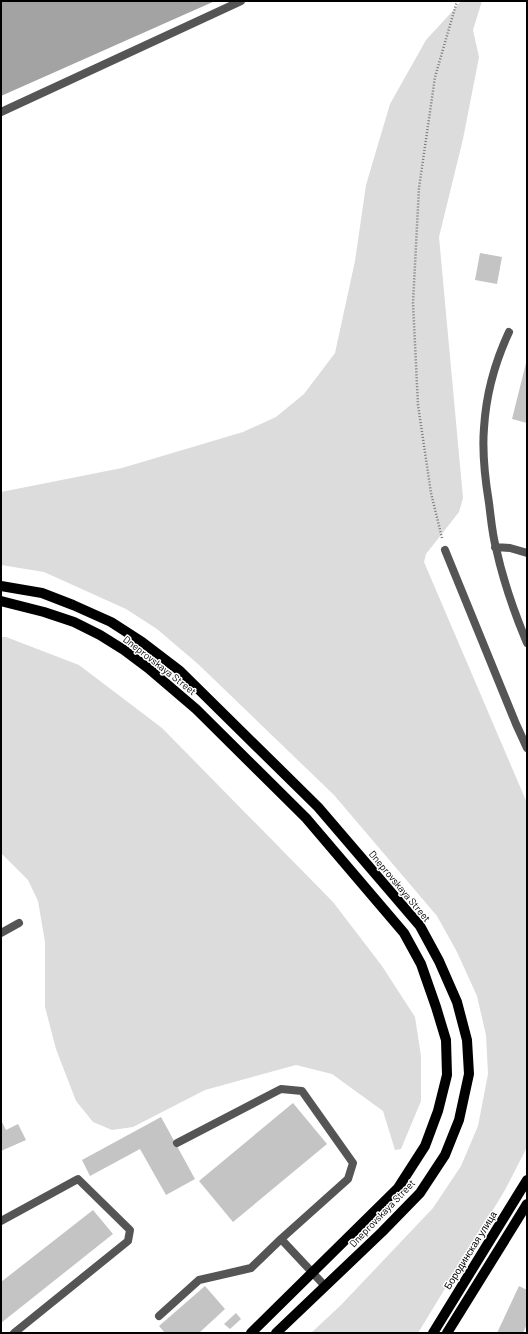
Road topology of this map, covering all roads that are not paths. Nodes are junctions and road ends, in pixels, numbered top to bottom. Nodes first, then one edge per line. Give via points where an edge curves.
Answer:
1 (241, 1) edge
2 (1, 112) edge
3 (509, 332) dead end
4 (495, 547) junction
5 (445, 550) road end
6 (527, 552) edge
7 (1, 586) edge
8 (1, 600) edge
9 (527, 643) edge
10 (527, 748) edge
11 (19, 923) dead end
12 (1, 933) edge
13 (177, 1143) dead end
14 (527, 1180) edge
15 (527, 1204) edge
16 (1, 1221) edge
17 (282, 1239) junction
18 (312, 1272) junction
19 (324, 1286) junction
20 (159, 1316) dead end
21 (14, 1333) edge
22 (251, 1333) edge
23 (276, 1333) edge
24 (433, 1333) edge
25 (447, 1333) edge

1 - 2 lane
3 - 4 lane via 500,351 488,391 484,428 486,484
4 - 6 lane
4 - 9 lane
5 - 10 lane
7 - 19 main road, Dneprovskaya Street via 42,593 112,622 180,671 318,807 420,926 439,961 457,1002 466,1040 469,1074 459,1120 445,1155 420,1193
8 - 18 main road, Dneprovskaya Street via 74,622 100,635 148,668 196,709 306,818 404,933 421,964 446,1040 447,1075 438,1111 425,1146 398,1188
11 - 12 lane
13 - 17 lane via 281,1089 302,1091 353,1163 348,1179
14 - 24 main road, Бородинская улица
15 - 25 main road
16 - 21 lane via 78,1180 130,1230 128,1241
17 - 18 lane
17 - 20 lane via 251,1268 199,1280
18 - 19 lane
18 - 22 main road, Dneprovskaya Street
19 - 23 main road, Dneprovskaya Street

